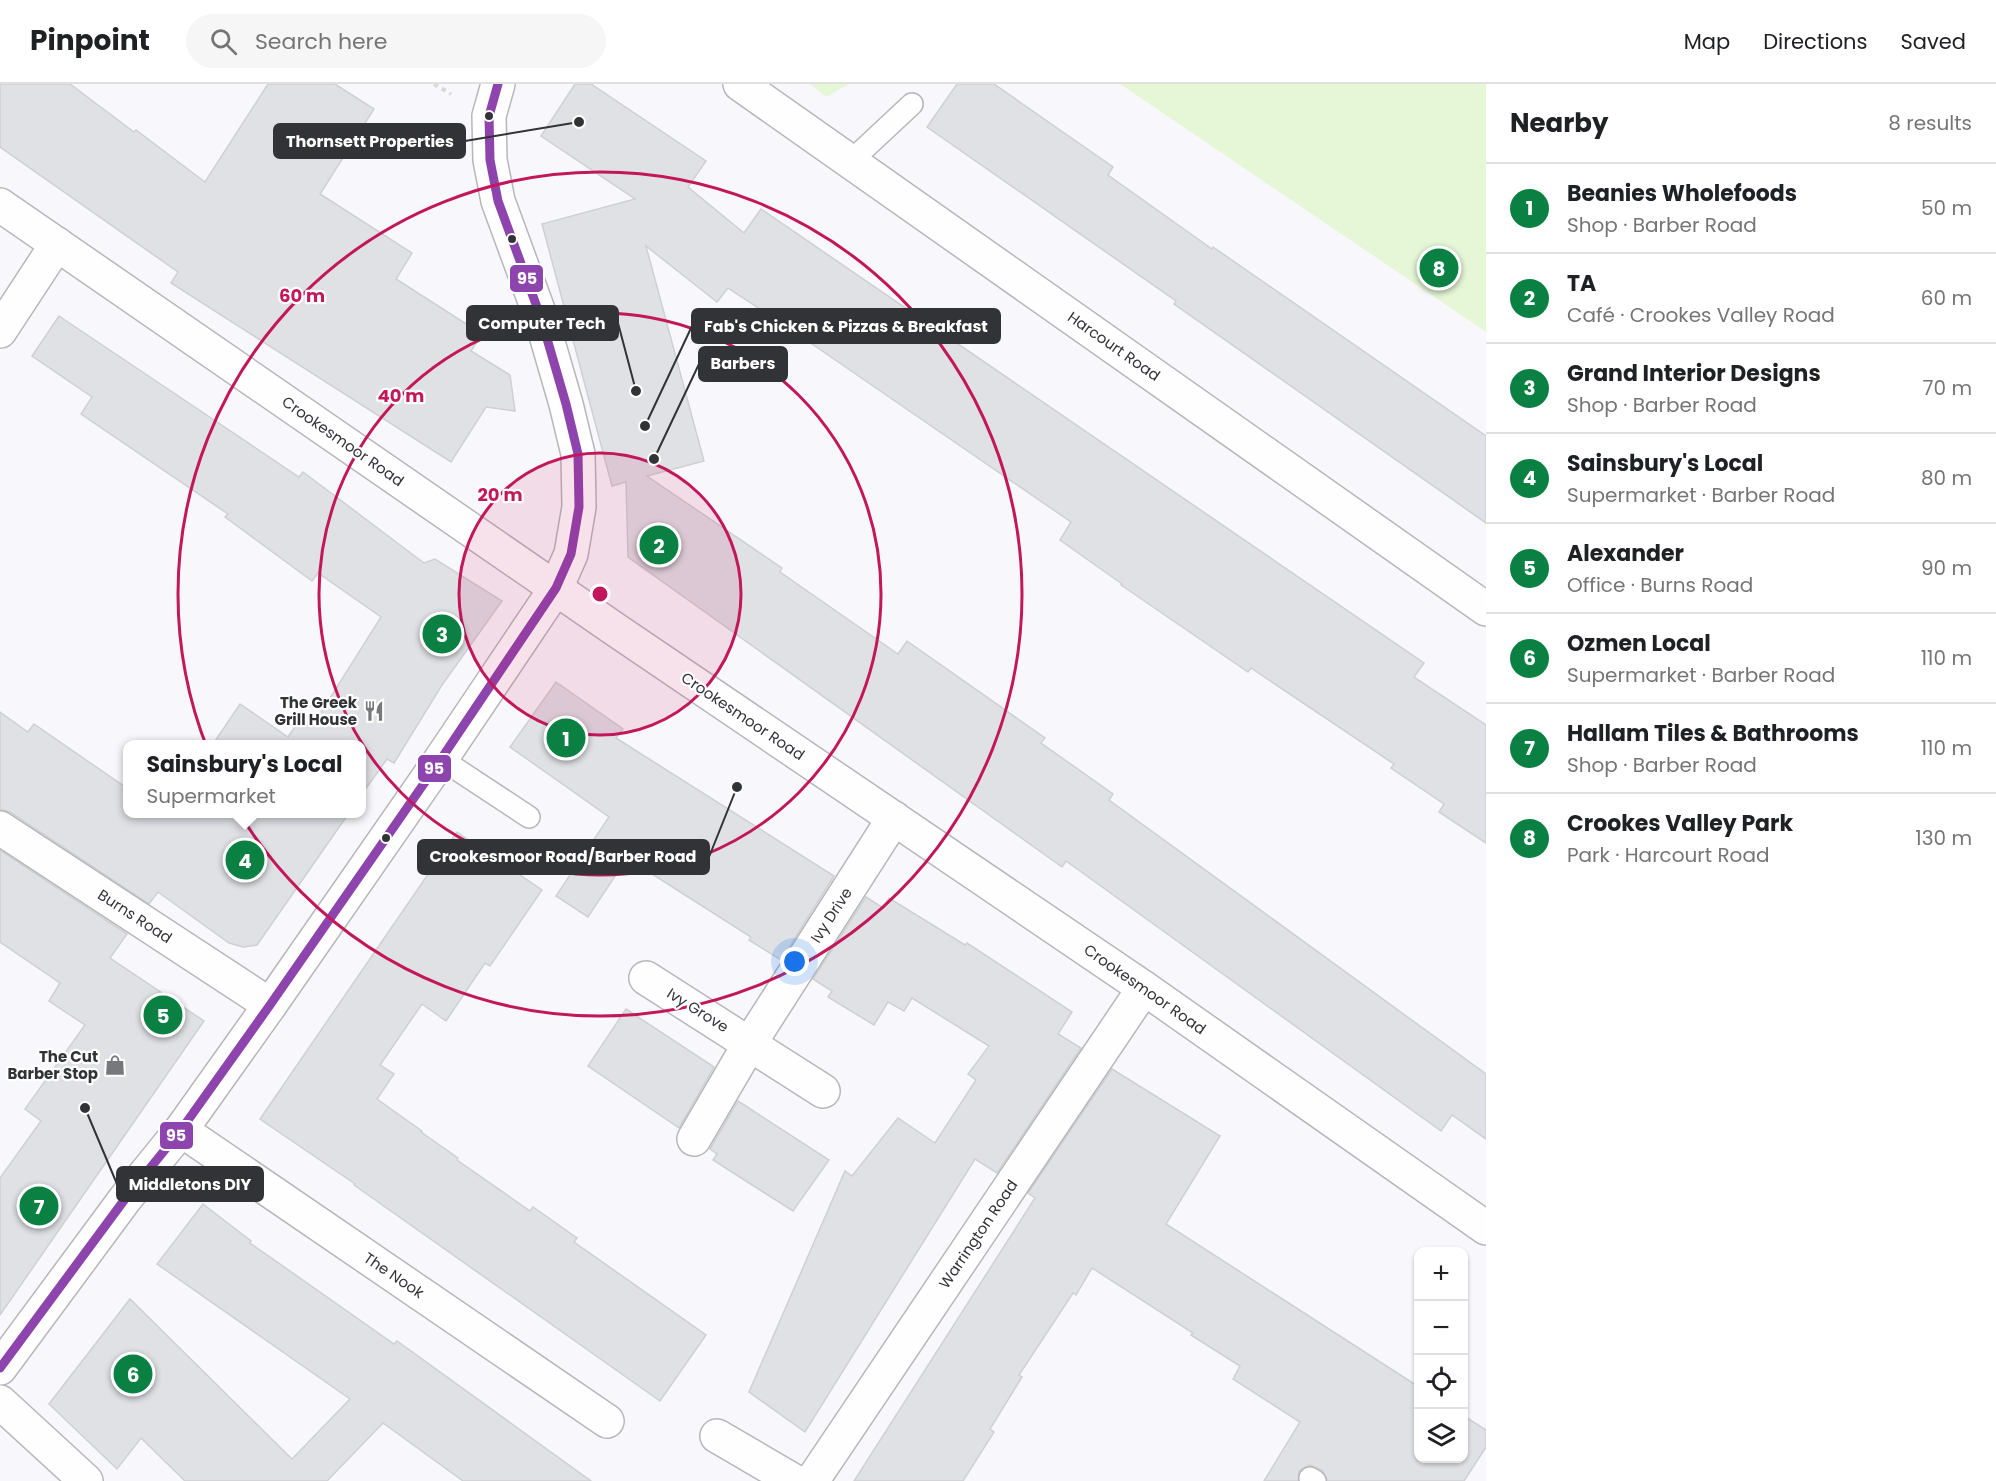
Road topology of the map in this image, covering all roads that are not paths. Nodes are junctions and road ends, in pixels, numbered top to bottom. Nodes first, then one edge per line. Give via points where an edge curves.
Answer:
1 (498, 84) edge
2 (740, 84) edge
3 (912, 104) dead end
4 (850, 161) junction
5 (0, 205) edge
6 (57, 244) junction
7 (0, 331) edge
8 (556, 588) junction
9 (1486, 609) edge
10 (441, 759) junction
11 (529, 817) dead end
12 (894, 818) junction
13 (0, 828) edge
14 (646, 978) dead end
15 (1144, 988) junction
16 (270, 1005) junction
17 (750, 1043) junction
18 (823, 1091) dead end
19 (182, 1130) junction
20 (694, 1139) dead end
21 (1486, 1228) edge
22 (0, 1368) edge
23 (0, 1402) edge
24 (607, 1421) dead end
25 (717, 1436) dead end
26 (86, 1481) edge
27 (794, 1481) edge
28 (812, 1481) edge

1 - 8 street via 489,116 490,160 498,201 541,318 578,454 579,507 571,554
2 - 4 street, Harcourt Road
3 - 4 lane
4 - 9 street, Harcourt Road
5 - 6 street, Crookesmoor Road
6 - 7 street
6 - 8 street, Crookesmoor Road
8 - 10 street
8 - 12 street, Crookesmoor Road
10 - 11 lane
10 - 16 street
12 - 15 street, Crookesmoor Road
12 - 17 street, Ivy Drive
13 - 16 street, Burns Road
14 - 17 street, Ivy Grove
15 - 21 street, Crookesmoor Road
15 - 28 street, Warrington Road
16 - 19 street
17 - 18 street
17 - 20 street, Ivy Drive
19 - 22 street via 125,1199
19 - 24 street, The Nook
23 - 26 street
25 - 27 street

